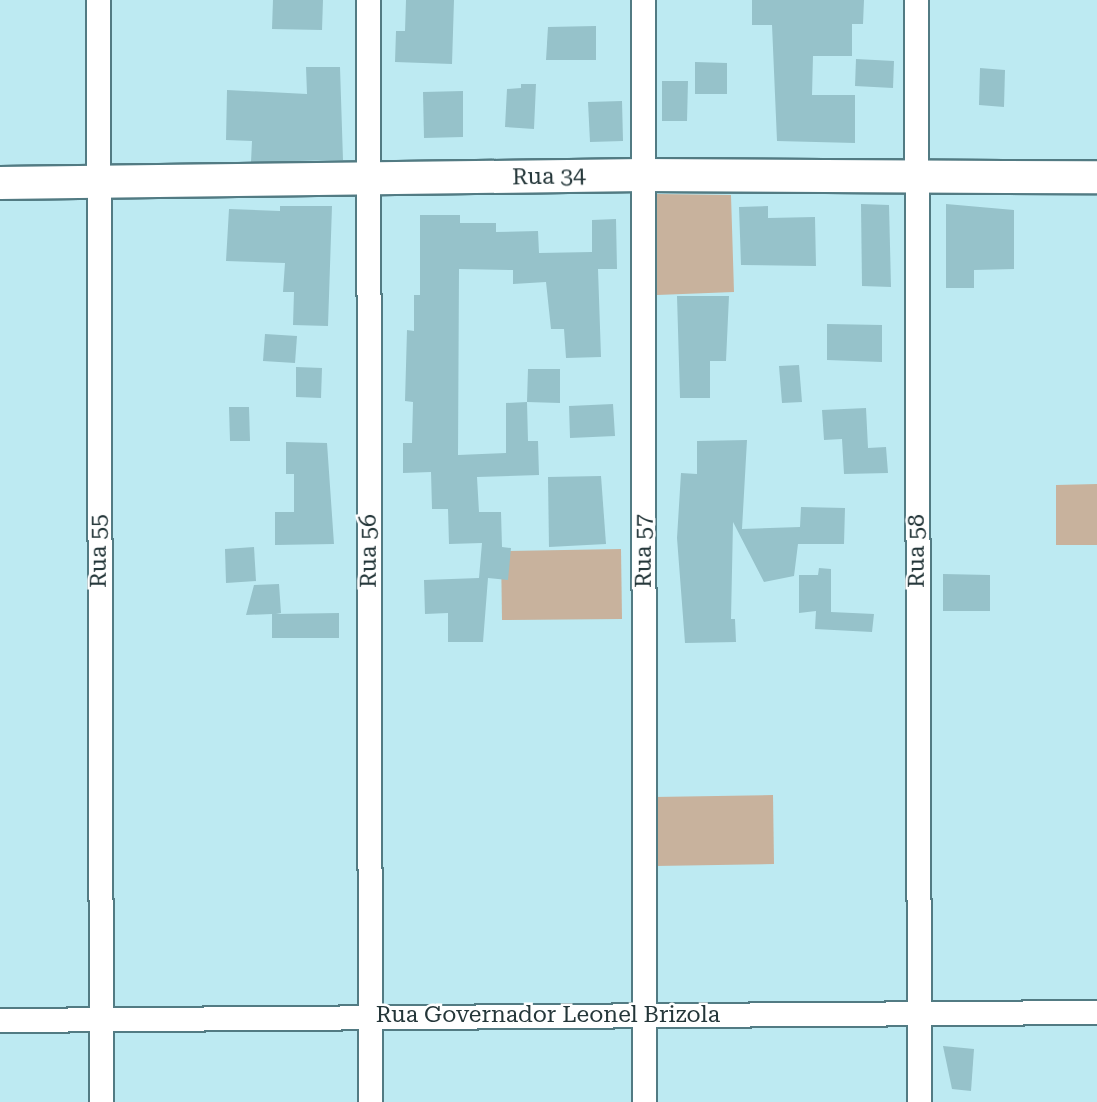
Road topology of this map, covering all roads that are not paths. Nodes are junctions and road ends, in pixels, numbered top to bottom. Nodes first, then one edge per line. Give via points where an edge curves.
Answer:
1 (98, 0) edge
2 (368, 0) edge
3 (643, 0) edge
4 (916, 0) edge
5 (644, 175) junction
6 (917, 177) junction
7 (1097, 177) edge
8 (369, 178) junction
9 (0, 183) edge
10 (98, 184) junction
11 (1097, 1012) edge
12 (917, 1013) junction
13 (369, 1014) junction
14 (643, 1016) junction
15 (99, 1018) junction
16 (0, 1020) edge
17 (101, 1102) edge
18 (370, 1102) edge
19 (644, 1102) edge
20 (919, 1102) edge

1 - 10 street, Rua 55
2 - 8 street, Rua 56
3 - 5 street, Rua 57
4 - 6 street, Rua 58
5 - 6 street, Rua 34
5 - 8 street, Rua 34
5 - 14 street, Rua 57
6 - 7 street, Rua 34
6 - 12 street, Rua 58
8 - 10 street, Rua 34
8 - 13 street, Rua 56
9 - 10 street, Rua 34
10 - 15 street, Rua 55
11 - 12 street, Rua Governador Leonel Brizola
12 - 14 street, Rua Governador Leonel Brizola
12 - 20 street, Rua 58
13 - 14 street, Rua Governador Leonel Brizola
13 - 15 street, Rua Governador Leonel Brizola
13 - 18 street, Rua 56
14 - 19 street, Rua 57
15 - 16 street, Rua Governador Leonel Brizola
15 - 17 street, Rua 55

